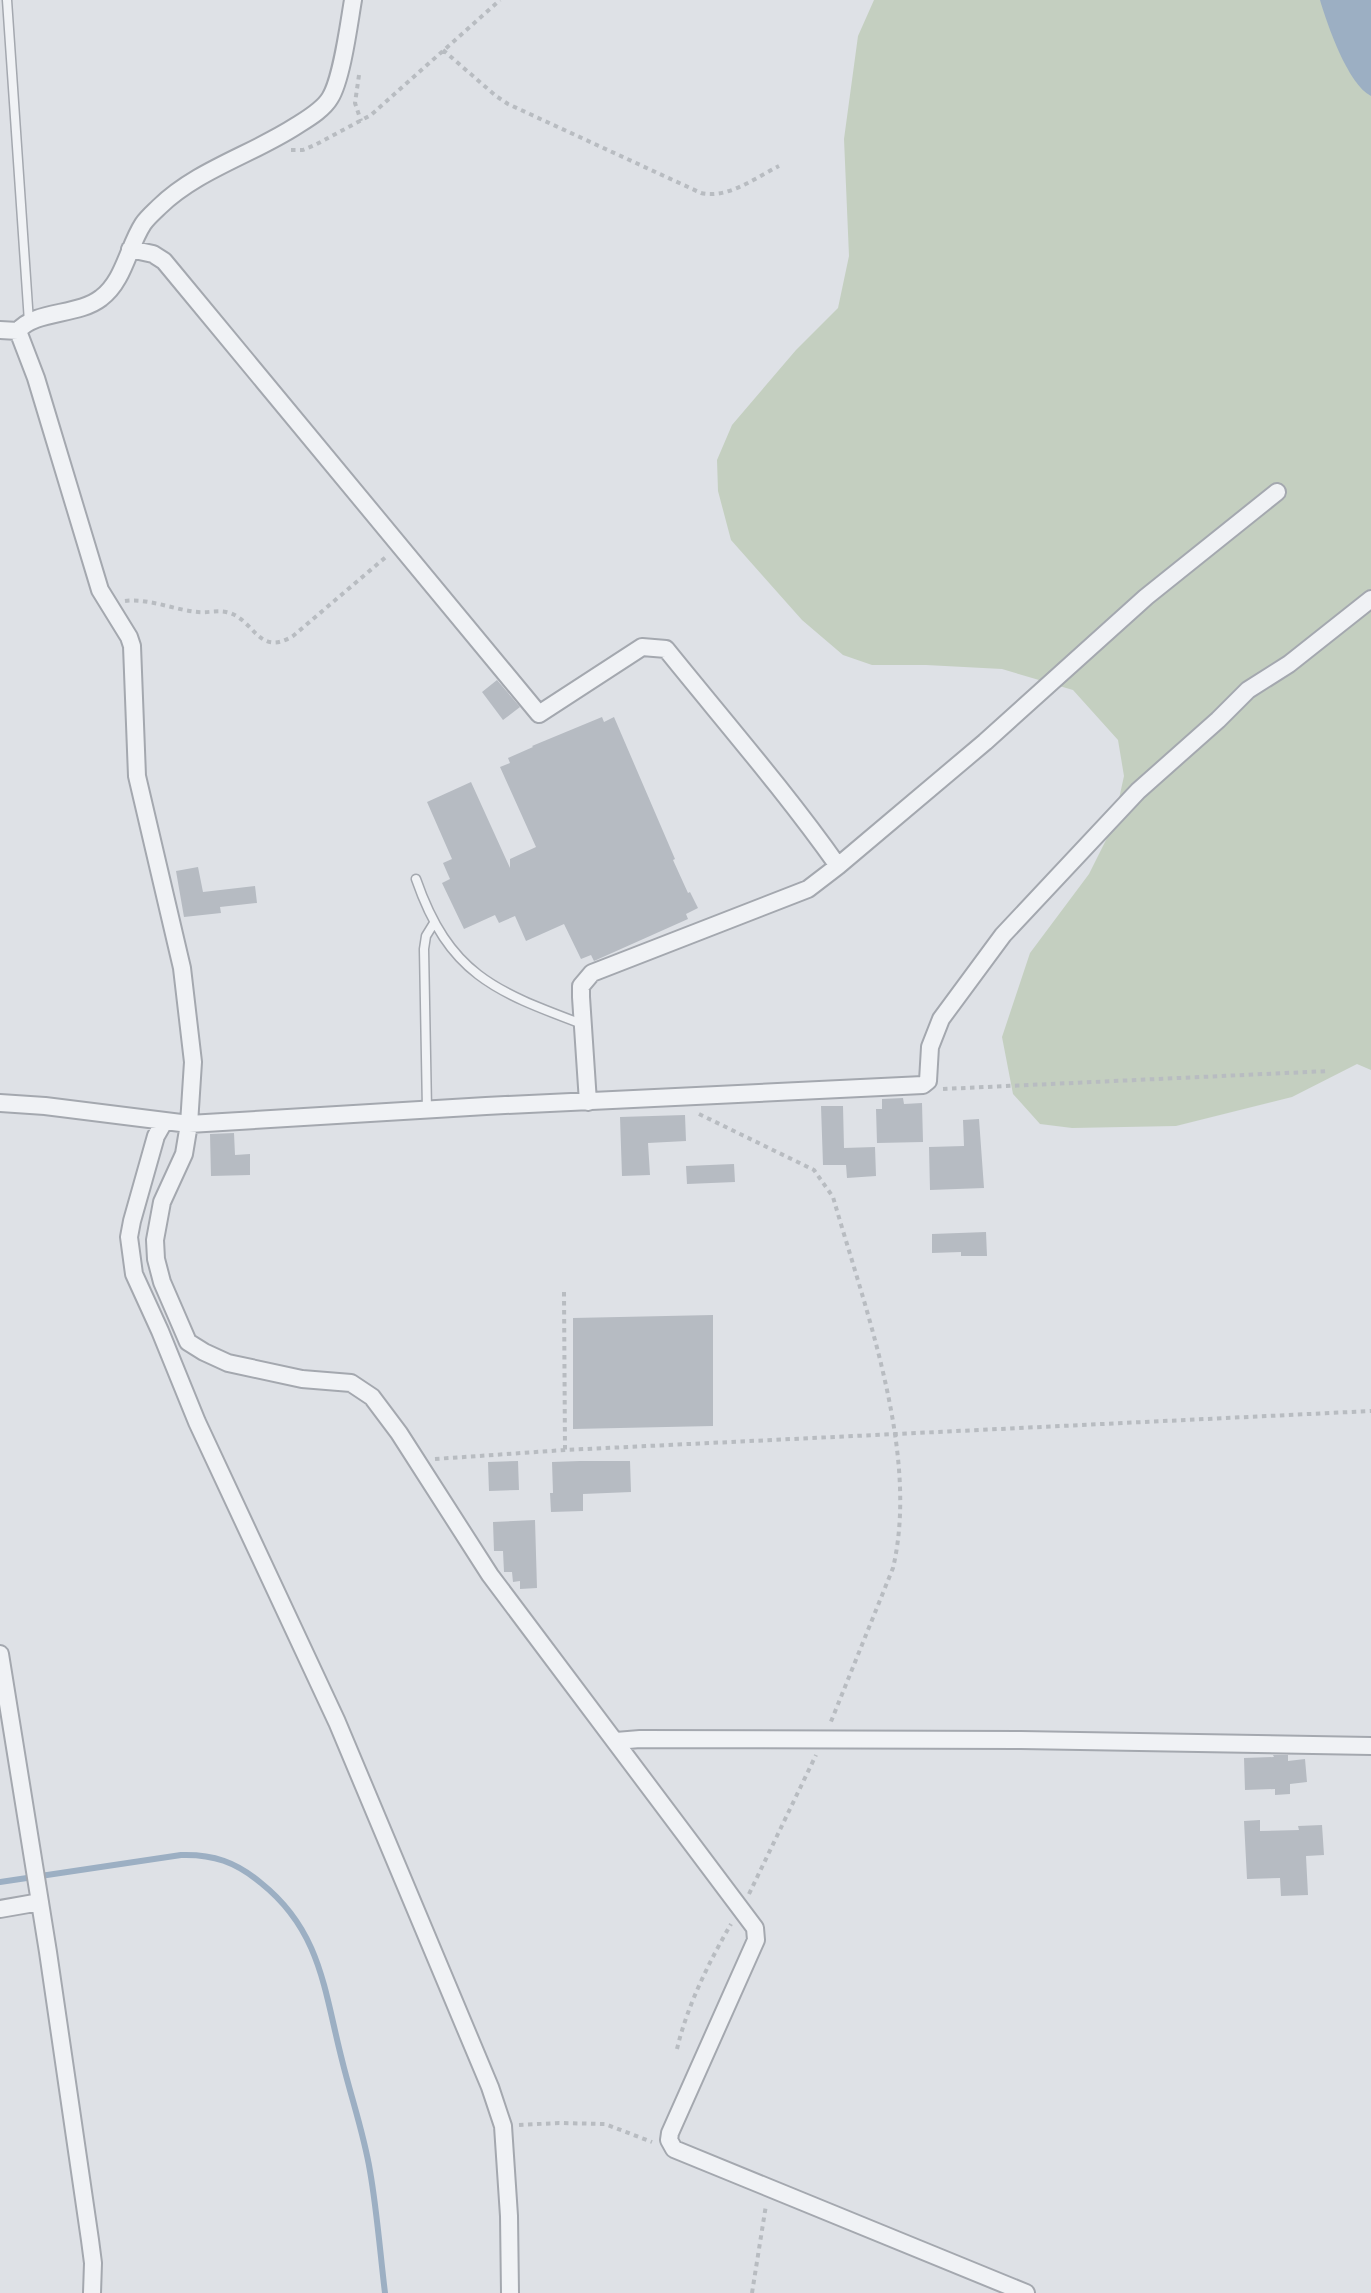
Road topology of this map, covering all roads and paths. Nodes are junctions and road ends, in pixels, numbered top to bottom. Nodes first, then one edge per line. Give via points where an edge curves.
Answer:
1 (8, 0) edge
2 (353, 0) edge
3 (500, 0) edge
4 (443, 50) junction
5 (270, 143) junction
6 (779, 166) dead end
7 (130, 249) junction
8 (24, 327) junction
9 (0, 330) edge
10 (1277, 492) dead end
11 (400, 546) junction
12 (1371, 598) edge
13 (110, 607) junction
14 (838, 866) junction
15 (416, 879) dead end
16 (434, 923) junction
17 (582, 1024) junction
18 (1329, 1071) dead end
19 (926, 1083) junction
20 (681, 1098) junction
21 (588, 1102) junction
22 (0, 1103) edge
23 (427, 1110) junction
24 (164, 1122) junction
25 (189, 1124) junction
26 (564, 1292) dead end
27 (1371, 1411) edge
28 (896, 1434) junction
29 (565, 1450) junction
30 (417, 1461) junction
31 (0, 1654) edge
32 (824, 1740) junction
33 (616, 1741) junction
34 (1371, 1746) edge
35 (40, 1902) junction
36 (740, 1908) junction
37 (0, 1909) edge
38 (676, 2049) dead end
39 (503, 2126) junction
40 (670, 2144) junction
41 (769, 2190) junction
42 (92, 2293) edge
43 (510, 2293) edge
44 (752, 2293) edge
45 (1026, 2293) edge

1 - 8 lane
2 - 5 street via 330,98 312,116
3 - 4 path
4 - 5 path via 371,115 335,135 303,150 276,150
4 - 6 path via 508,104 701,193 731,191
5 - 7 street via 178,190 144,222
7 - 8 street via 111,291 97,301
7 - 11 street via 164,261
8 - 9 street
8 - 13 street via 94,574
10 - 14 street via 1146,597 985,742
11 - 13 path via 281,642 264,640 223,611 199,612 130,600
11 - 14 street via 539,714 642,646 666,649 785,793
12 - 19 street via 1289,664 1248,690 1138,791 1003,935 941,1019 930,1047
13 - 25 street via 132,646 137,776 182,968 193,1062
14 - 17 street via 795,895 592,973 581,986
15 - 16 lane
16 - 17 lane via 466,965 490,984 530,1005
16 - 23 lane via 424,950
17 - 21 street
18 - 19 path via 945,1089 930,1088
19 - 20 street
20 - 21 street
20 - 28 path via 698,1113 814,1170 823,1180 833,1197
21 - 23 street
22 - 24 street
23 - 25 street
24 - 25 street
24 - 39 street via 156,1136 132,1221 129,1237 134,1274 197,1422 337,1722 463,2018
25 - 30 street via 184,1154 162,1202 155,1240 162,1282 188,1342 228,1363 302,1379 351,1383 372,1397
26 - 29 path
27 - 28 path
28 - 29 path
28 - 32 path via 900,1512 894,1561
29 - 30 path
30 - 33 street via 490,1575
31 - 35 street
32 - 33 street
32 - 34 street
32 - 36 path
33 - 36 street
35 - 37 street
35 - 42 street via 90,2240
36 - 38 path via 700,1985
36 - 40 street via 755,1928 756,1940 672,2127
39 - 40 path via 594,2122 659,2144
39 - 43 street
40 - 41 street via 680,2153
41 - 44 path
41 - 45 street

